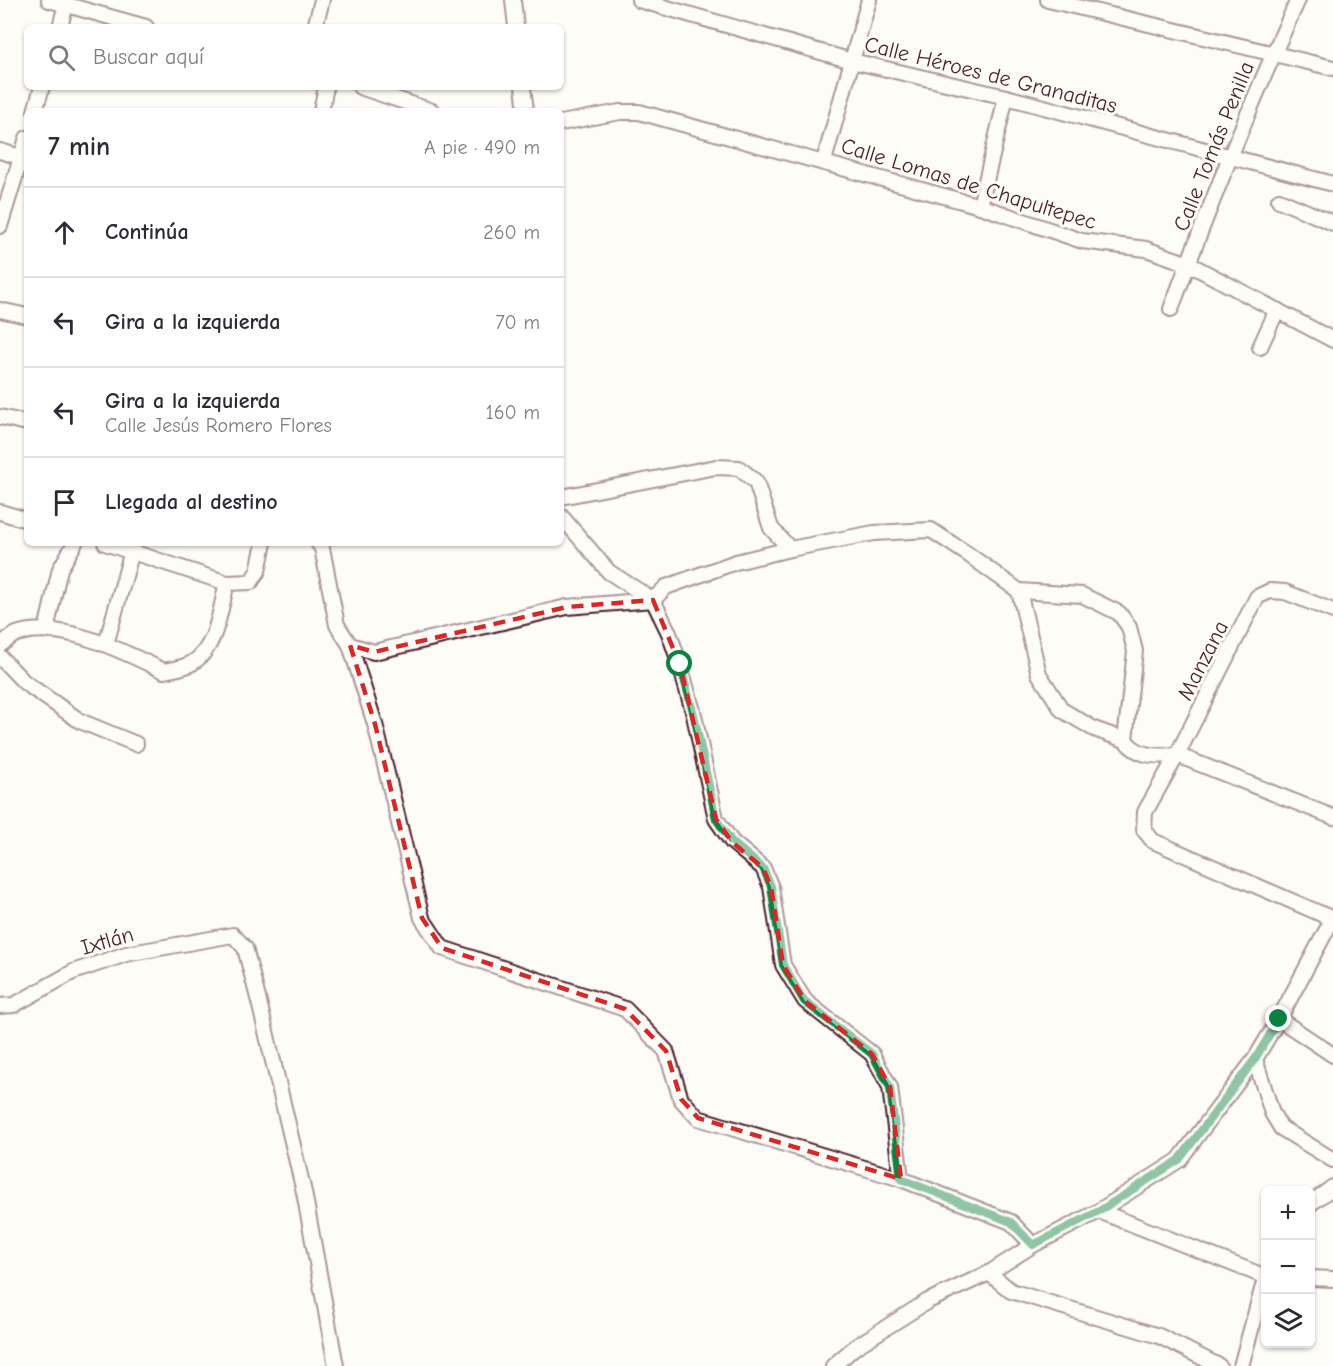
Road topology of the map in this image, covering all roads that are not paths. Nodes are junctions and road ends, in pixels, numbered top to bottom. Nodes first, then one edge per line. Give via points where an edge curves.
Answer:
1 (49, 0) edge
2 (322, 0) edge
3 (513, 0) edge
4 (639, 0) edge
5 (869, 0) edge
6 (1048, 0) edge
7 (1298, 0) edge
8 (67, 3) edge
9 (61, 24) edge
10 (136, 24) edge
11 (316, 24) edge
12 (516, 24) edge
13 (1273, 53) junction
14 (852, 61) junction
15 (1333, 68) edge
16 (41, 90) edge
17 (325, 90) edge
18 (369, 90) edge
19 (523, 90) edge
20 (1006, 98) junction
21 (36, 108) edge
22 (322, 108) edge
23 (423, 108) edge
24 (526, 108) edge
25 (564, 122) edge
26 (0, 151) edge
27 (1230, 157) junction
28 (24, 158) edge
29 (824, 161) junction
30 (1333, 184) edge
31 (1279, 200) dead end
32 (980, 206) junction
33 (1333, 223) edge
34 (0, 226) edge
35 (1189, 264) junction
36 (1172, 309) dead end
37 (0, 310) edge
38 (1277, 310) junction
39 (24, 315) edge
40 (1333, 340) edge
41 (1260, 347) dead end
42 (0, 417) edge
43 (24, 422) edge
44 (564, 496) edge
45 (0, 512) edge
46 (24, 519) edge
47 (564, 520) edge
48 (73, 546) edge
49 (115, 546) edge
50 (263, 546) edge
51 (320, 546) edge
52 (790, 549) junction
53 (132, 551) junction
54 (226, 583) junction
55 (1018, 591) junction
56 (653, 600) junction
57 (1333, 611) edge
58 (46, 630) junction
59 (106, 644) junction
60 (0, 645) edge
61 (350, 645) junction
62 (0, 657) edge
63 (1125, 740) junction
64 (136, 744) dead end
65 (1177, 755) junction
66 (1333, 818) edge
67 (1333, 918) edge
68 (0, 1006) edge
69 (1279, 1019) junction
70 (1333, 1054) edge
71 (1255, 1059) junction
72 (1333, 1160) edge
73 (901, 1179) junction
74 (1333, 1187) edge
75 (1315, 1201) edge
76 (1099, 1211) junction
77 (1033, 1245) junction
78 (989, 1273) junction
79 (1261, 1274) edge
80 (1315, 1278) edge
81 (1333, 1279) edge
82 (1261, 1291) edge
83 (336, 1366) edge
84 (833, 1366) edge
85 (1219, 1366) edge
86 (1241, 1366) edge

1 - 8 street
2 - 11 street
3 - 12 street
4 - 14 street, Calle Héroes de Granaditas
5 - 14 street
6 - 13 street
7 - 13 street, Calle Tomás Penilla
8 - 9 street
8 - 10 street
13 - 15 street
13 - 27 street, Calle Tomás Penilla
14 - 20 street, Calle Héroes de Granaditas
14 - 29 street
16 - 21 street
17 - 22 street
18 - 23 street
19 - 24 street
20 - 27 street, Calle Héroes de Granaditas
20 - 32 street
25 - 29 street, Calle Lomas de Chapultepec via 639,112
26 - 28 street
27 - 30 street, Calle Héroes de Granaditas
27 - 35 street, Calle Tomás Penilla
28 - 34 street
29 - 32 street, Calle Lomas de Chapultepec
31 - 33 street
32 - 35 street, Calle Lomas de Chapultepec via 1082,241 1146,249
35 - 36 street, Calle Tomás Penilla
35 - 38 street, Calle Lomas de Chapultepec
37 - 39 street
38 - 40 street, Calle Lomas de Chapultepec
38 - 41 street
42 - 43 street
44 - 52 street via 716,467 739,468 756,482 771,528
45 - 46 street
47 - 56 street via 609,572
48 - 58 street via 60,569
49 - 53 street
50 - 54 street via 258,571 251,582
51 - 61 street via 337,625
52 - 55 street via 874,533 931,531
52 - 56 street via 736,562 666,587
53 - 54 street
53 - 59 street
54 - 59 street via 212,638 204,654 191,664 164,671
55 - 63 street via 1039,674 1062,710 1094,729
55 - 63 street via 1082,595 1119,613 1129,627 1135,651
56 - 61 street via 567,607 374,652
56 - 73 street via 680,664 716,819 732,842 763,868 771,886 783,965 804,1001 872,1054 890,1087
57 - 65 street, Manzana via 1285,592 1270,591 1257,597
58 - 59 street
58 - 60 street via 17,633
61 - 73 street via 375,724 422,918 442,948 625,1009 666,1051 681,1099 698,1118
62 - 64 street via 24,682 80,722
63 - 65 street via 1133,750 1151,756
65 - 66 street
65 - 67 street, Manzana via 1145,812 1144,830 1153,841
67 - 69 street
68 - 83 street, Ixtlán via 14,1005 73,972 126,954 233,935 245,948 260,1006 304,1192
69 - 70 street
69 - 71 street
71 - 72 street via 1272,1113 1281,1128
71 - 76 street via 1179,1160
73 - 77 street via 1011,1222
74 - 75 street
76 - 77 street
76 - 79 street
77 - 78 street
78 - 84 street via 928,1301 855,1347
78 - 85 street via 1011,1291 1159,1336
80 - 81 street
82 - 86 street

